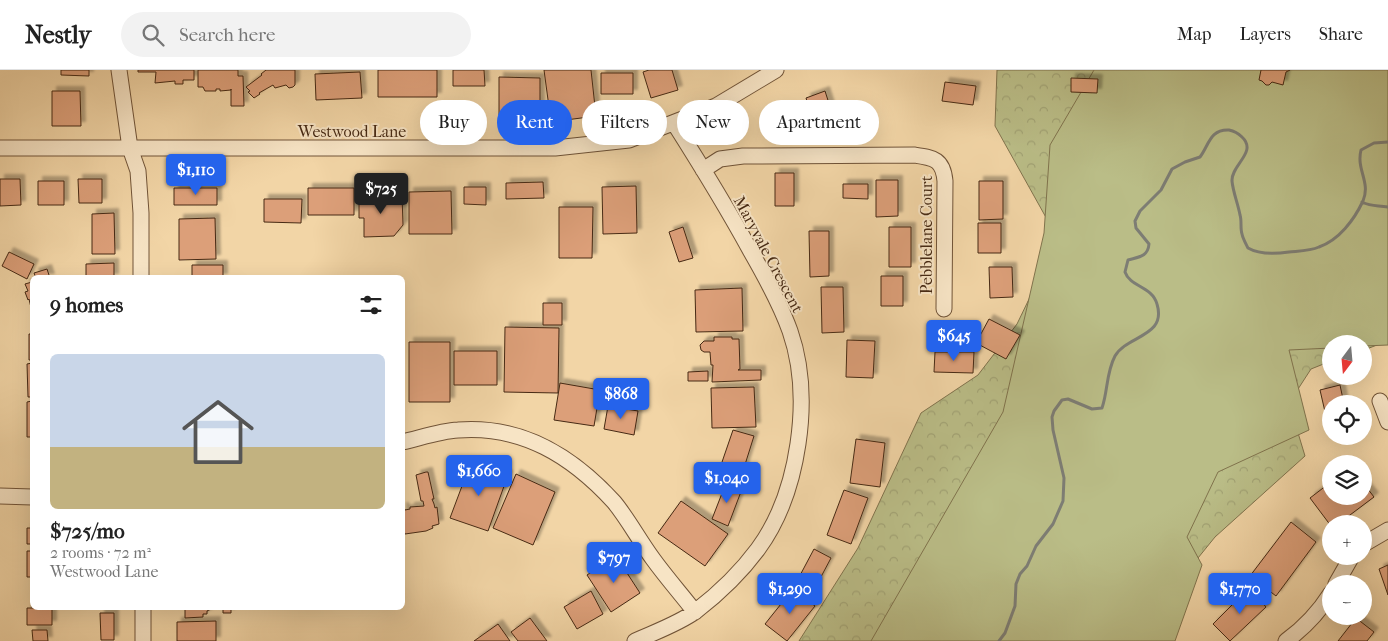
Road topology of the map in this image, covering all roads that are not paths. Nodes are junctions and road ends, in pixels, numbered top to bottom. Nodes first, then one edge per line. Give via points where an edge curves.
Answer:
1 (119, 70) edge
2 (776, 70) edge
3 (674, 123) junction
4 (0, 148) edge
5 (130, 148) junction
6 (703, 170) junction
7 (141, 275) edge
8 (944, 309) dead end
9 (1380, 402) dead end
10 (1388, 422) edge
11 (405, 441) edge
12 (0, 496) edge
13 (30, 497) edge
14 (1388, 530) edge
15 (1372, 539) edge
16 (1322, 606) edge
17 (143, 610) edge
18 (695, 612) junction
19 (143, 641) edge
20 (635, 641) edge
21 (1286, 641) edge

1 - 5 street
2 - 3 street, Westwood Lane via 716,106
3 - 5 street, Westwood Lane via 629,140 555,148
3 - 6 street, Maryvale Crescent
4 - 5 street, Westwood Lane
5 - 7 street via 138,171
6 - 8 street, Pebblelane Court via 720,159 743,156 914,155 937,162 944,169 945,181
6 - 18 street, Maryvale Crescent via 763,272 790,331 797,356 801,420 795,462 773,524 758,549 737,573
9 - 10 street
11 - 18 street via 458,430 488,431 525,439 556,452 614,503
12 - 13 street
14 - 15 street
16 - 21 street via 1299,633
17 - 19 street
18 - 20 street, Maryvale Crescent

